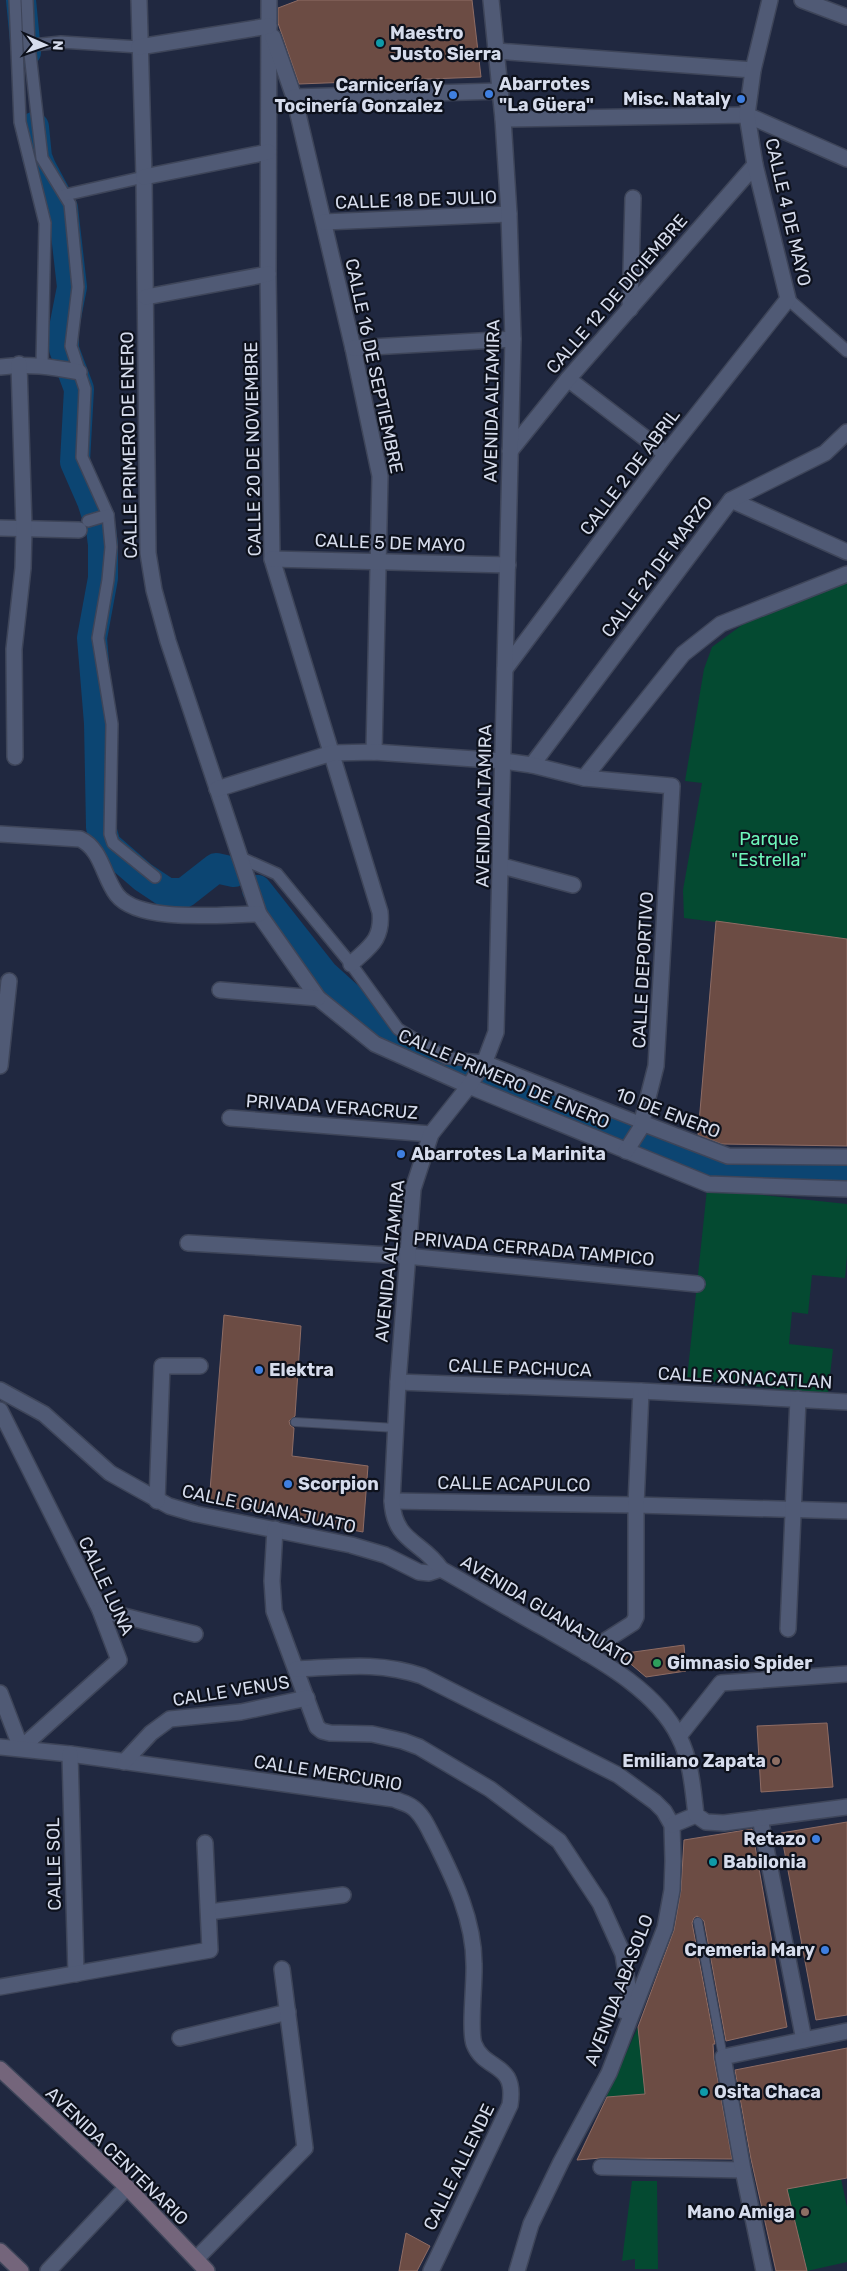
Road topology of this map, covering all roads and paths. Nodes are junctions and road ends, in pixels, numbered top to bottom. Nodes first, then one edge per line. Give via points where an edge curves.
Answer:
1 (14, 0) edge
2 (27, 0) edge
3 (139, 0) edge
4 (269, 0) edge
5 (491, 0) edge
6 (770, 0) edge
7 (802, 0) edge
8 (847, 17) edge
9 (269, 26) junction
10 (32, 44) dead end
11 (139, 47) junction
12 (496, 50) junction
13 (754, 70) junction
14 (501, 92) junction
15 (294, 97) junction
16 (747, 115) junction
17 (503, 119) junction
18 (268, 152) junction
19 (847, 160) edge
20 (755, 165) junction
21 (144, 177) junction
22 (65, 195) junction
23 (633, 198) dead end
24 (509, 214) junction
25 (324, 222) junction
26 (268, 274) junction
27 (146, 297) junction
28 (788, 299) junction
29 (630, 309) junction
30 (513, 339) junction
31 (353, 348) junction
32 (847, 351) edge
33 (19, 364) junction
34 (49, 367) junction
35 (0, 368) edge
36 (79, 372) junction
37 (568, 379) junction
38 (847, 432) edge
39 (510, 451) junction
40 (666, 454) junction
41 (731, 500) junction
42 (108, 515) junction
43 (84, 525) joint
44 (0, 528) edge
45 (24, 528) junction
46 (847, 551) edge
47 (272, 559) junction
48 (380, 560) junction
49 (508, 565) junction
50 (847, 574) edge
51 (7, 649) edge
52 (505, 669) junction
53 (374, 752) junction
54 (332, 753) junction
55 (15, 757) dead end
56 (504, 762) junction
57 (532, 765) junction
58 (584, 778) junction
59 (217, 790) junction
60 (0, 834) edge
61 (241, 858) junction
62 (502, 866) junction
63 (155, 877) dead end
64 (573, 885) dead end
65 (259, 914) junction
66 (351, 964) junction
67 (9, 981) dead end
68 (220, 990) dead end
69 (318, 998) junction
70 (485, 1061) junction
71 (0, 1066) edge
72 (469, 1086) junction
73 (230, 1118) dead end
74 (641, 1126) junction
75 (431, 1134) junction
76 (628, 1149) junction
77 (847, 1157) edge
78 (847, 1189) edge
79 (188, 1244) dead end
80 (406, 1256) junction
81 (697, 1284) dead end
82 (200, 1366) dead end
83 (398, 1382) junction
84 (0, 1390) edge
85 (641, 1391) junction
86 (798, 1399) junction
87 (847, 1402) edge
88 (0, 1410) edge
89 (295, 1422) dead end
90 (396, 1428) junction
91 (157, 1501) junction
92 (392, 1502) junction
93 (636, 1505) junction
94 (793, 1509) junction
95 (847, 1511) edge
96 (275, 1529) junction
97 (442, 1569) junction
98 (100, 1610) junction
99 (788, 1629) dead end
100 (195, 1634) dead end
101 (586, 1653) junction
102 (296, 1669) junction
103 (847, 1674) edge
104 (0, 1693) edge
105 (307, 1698) junction
106 (679, 1736) junction
107 (0, 1747) edge
108 (21, 1748) junction
109 (70, 1754) junction
110 (124, 1762) junction
111 (847, 1807) edge
112 (696, 1815) junction
113 (760, 1818) junction
114 (672, 1825) junction
115 (205, 1843) dead end
116 (343, 1895) dead end
117 (209, 1912) junction
118 (701, 1924) dead end
119 (282, 1969) dead end
120 (76, 1974) junction
121 (0, 1987) edge
122 (288, 2012) junction
123 (847, 2030) edge
124 (180, 2038) dead end
125 (804, 2040) junction
126 (486, 2058) joint
127 (723, 2058) junction
128 (0, 2069) edge
129 (609, 2073) junction
130 (601, 2167) dead end
131 (742, 2170) junction
132 (127, 2187) junction
133 (0, 2251) edge
134 (196, 2259) junction
135 (21, 2271) edge
136 (48, 2271) edge
137 (207, 2271) edge
138 (431, 2271) edge
139 (517, 2271) edge
140 (764, 2271) edge

1 - 34 street via 20,122 45,223
2 - 22 street via 42,158
3 - 11 street
4 - 9 street
5 - 12 street, AVENIDA ALTAMIRA
6 - 13 street, CALLE 4 DE MAYO
7 - 8 street
9 - 11 street
9 - 15 street, CALLE 16 DE SEPTIEMBRE
9 - 18 street, CALLE 20 DE NOVIEMBRE
10 - 11 street via 61,42
11 - 21 street, CALLE PRIMERO DE ENERO
12 - 13 street
12 - 14 street, AVENIDA ALTAMIRA
13 - 16 street, CALLE 4 DE MAYO
14 - 15 street
14 - 17 street, AVENIDA ALTAMIRA
15 - 25 street, CALLE 16 DE SEPTIEMBRE
16 - 17 street
16 - 19 street
16 - 20 street, CALLE 4 DE MAYO
17 - 24 street, AVENIDA ALTAMIRA
18 - 21 street
18 - 26 street, CALLE 20 DE NOVIEMBRE
20 - 28 street, CALLE 4 DE MAYO
20 - 29 street, CALLE 12 DE DICIEMBRE
21 - 22 street
21 - 27 street, CALLE PRIMERO DE ENERO
22 - 36 street via 70,204 78,287 71,346
23 - 29 street
24 - 25 street, CALLE 18 DE JULIO
24 - 30 street, AVENIDA ALTAMIRA
25 - 31 street, CALLE 16 DE SEPTIEMBRE
26 - 27 street
26 - 47 street, CALLE 20 DE NOVIEMBRE
27 - 59 street, CALLE PRIMERO DE ENERO via 148,553 154,590
28 - 32 street, CALLE 4 DE MAYO
28 - 40 street, CALLE 2 DE ABRIL
29 - 37 street, CALLE 12 DE DICIEMBRE
30 - 31 street
30 - 39 street, AVENIDA ALTAMIRA
31 - 48 street, CALLE 16 DE SEPTIEMBRE via 380,476
33 - 34 street
33 - 35 street
33 - 45 street
34 - 36 street
36 - 42 street via 85,389 82,457
37 - 39 street, CALLE 12 DE DICIEMBRE
37 - 40 street
38 - 41 street, CALLE 21 DE MARZO via 825,453
39 - 49 street, AVENIDA ALTAMIRA
40 - 52 street, CALLE 2 DE ABRIL
41 - 46 street
41 - 57 street, CALLE 21 DE MARZO
42 - 43 street
42 - 63 street via 111,546 98,638 112,724 110,834 113,844
43 - 45 street
44 - 45 street
45 - 51 street via 23,568
47 - 48 street, CALLE 5 DE MAYO
47 - 54 street, CALLE 20 DE NOVIEMBRE
48 - 49 street, CALLE 5 DE MAYO
48 - 53 street, CALLE 16 DE SEPTIEMBRE
49 - 52 street, AVENIDA ALTAMIRA
50 - 58 street via 720,624 683,654
51 - 55 street
52 - 56 street, AVENIDA ALTAMIRA
53 - 54 street
53 - 56 street
54 - 59 street
54 - 66 street, CALLE 20 DE NOVIEMBRE via 382,927 376,940
56 - 57 street
56 - 62 street, AVENIDA ALTAMIRA
57 - 58 street
58 - 74 street, CALLE DEPORTIVO via 672,786 656,1066
59 - 61 street, CALLE PRIMERO DE ENERO
60 - 65 street via 80,839 90,843 118,896 134,909 156,914
61 - 65 street, CALLE PRIMERO DE ENERO
61 - 66 street, CALLE PRIMERO DE ENERO via 277,874
62 - 64 street
62 - 70 street, AVENIDA ALTAMIRA via 496,1032
65 - 69 street, CALLE PRIMERO DE ENERO
66 - 70 street, CALLE PRIMERO DE ENERO via 398,1030 446,1058
67 - 71 street
68 - 69 street
69 - 72 street, CALLE PRIMERO DE ENERO via 375,1044
70 - 72 street, AVENIDA ALTAMIRA
70 - 74 street, 1O DE ENERO
72 - 75 street, AVENIDA ALTAMIRA
72 - 76 street, CALLE PRIMERO DE ENERO
73 - 75 street, PRIVADA VERACRUZ
74 - 76 street, CALLE DEPORTIVO
74 - 77 street, 1O DE ENERO via 728,1156
75 - 80 street, AVENIDA ALTAMIRA via 413,1189
76 - 78 street, CALLE PRIMERO DE ENERO via 708,1184
79 - 80 street, PRIVADA CERRADA TAMPICO
80 - 81 street, PRIVADA CERRADA TAMPICO
80 - 83 street, AVENIDA ALTAMIRA
82 - 91 street via 162,1366
83 - 85 street, CALLE PACHUCA
83 - 90 street, AVENIDA ALTAMIRA
84 - 91 street, CALLE GUANAJUATO via 44,1414 110,1473
85 - 86 street, CALLE XONACATLAN
85 - 93 street
86 - 87 street, CALLE XONACATLAN
86 - 94 street
88 - 98 street, CALLE LUNA
89 - 90 lane
90 - 92 street, AVENIDA ALTAMIRA
91 - 96 street, CALLE GUANAJUATO via 187,1512
92 - 93 street, CALLE ACAPULCO
92 - 97 street, AVENIDA ALTAMIRA via 400,1531 433,1557
93 - 94 street, CALLE ACAPULCO
93 - 101 street via 636,1617 633,1623
94 - 95 street, CALLE ACAPULCO
94 - 99 street
96 - 97 street, CALLE GUANAJUATO via 370,1550 419,1572
96 - 102 street, CALLE VENUS via 274,1611
97 - 101 street, AVENIDA GUANAJUATO
98 - 100 street
98 - 108 street, CALLE LUNA via 119,1660
101 - 106 street, AVENIDA GUANAJUATO via 642,1692 664,1713
102 - 105 street, CALLE VENUS
102 - 114 street via 376,1665 422,1676 618,1775 655,1802
103 - 106 street via 721,1683
104 - 108 street
105 - 110 street, CALLE VENUS via 241,1712 170,1719 151,1733
105 - 129 street via 317,1727 322,1731 372,1734 419,1747 490,1789 558,1841 600,1903 623,1954 629,1993
106 - 112 street, AVENIDA GUANAJUATO
107 - 108 street, CALLE MERCURIO
108 - 109 street, CALLE MERCURIO
109 - 110 street, CALLE MERCURIO
109 - 120 street, CALLE SOL
110 - 126 street, CALLE MERCURIO via 394,1800 413,1807 424,1821 456,1883 470,1932 474,1962 474,2044
111 - 113 street
112 - 113 street via 712,1824
112 - 114 street
113 - 125 street
114 - 129 street, AVENIDA ABASOLO via 672,1890 665,1928
115 - 117 street
116 - 117 street
117 - 120 street via 210,1950
118 - 127 lane
119 - 122 street
120 - 121 street
122 - 124 street
122 - 134 street via 305,2148
123 - 125 street
125 - 127 street
126 - 138 street, CALLE ALLENDE via 506,2074 511,2088 510,2105
127 - 131 street
128 - 132 main road, AVENIDA CENTENARIO
129 - 139 street, AVENIDA ABASOLO via 531,2224
130 - 131 street
131 - 140 street
132 - 134 main road, AVENIDA CENTENARIO
132 - 136 street
133 - 135 main road
134 - 137 main road, AVENIDA CENTENARIO

